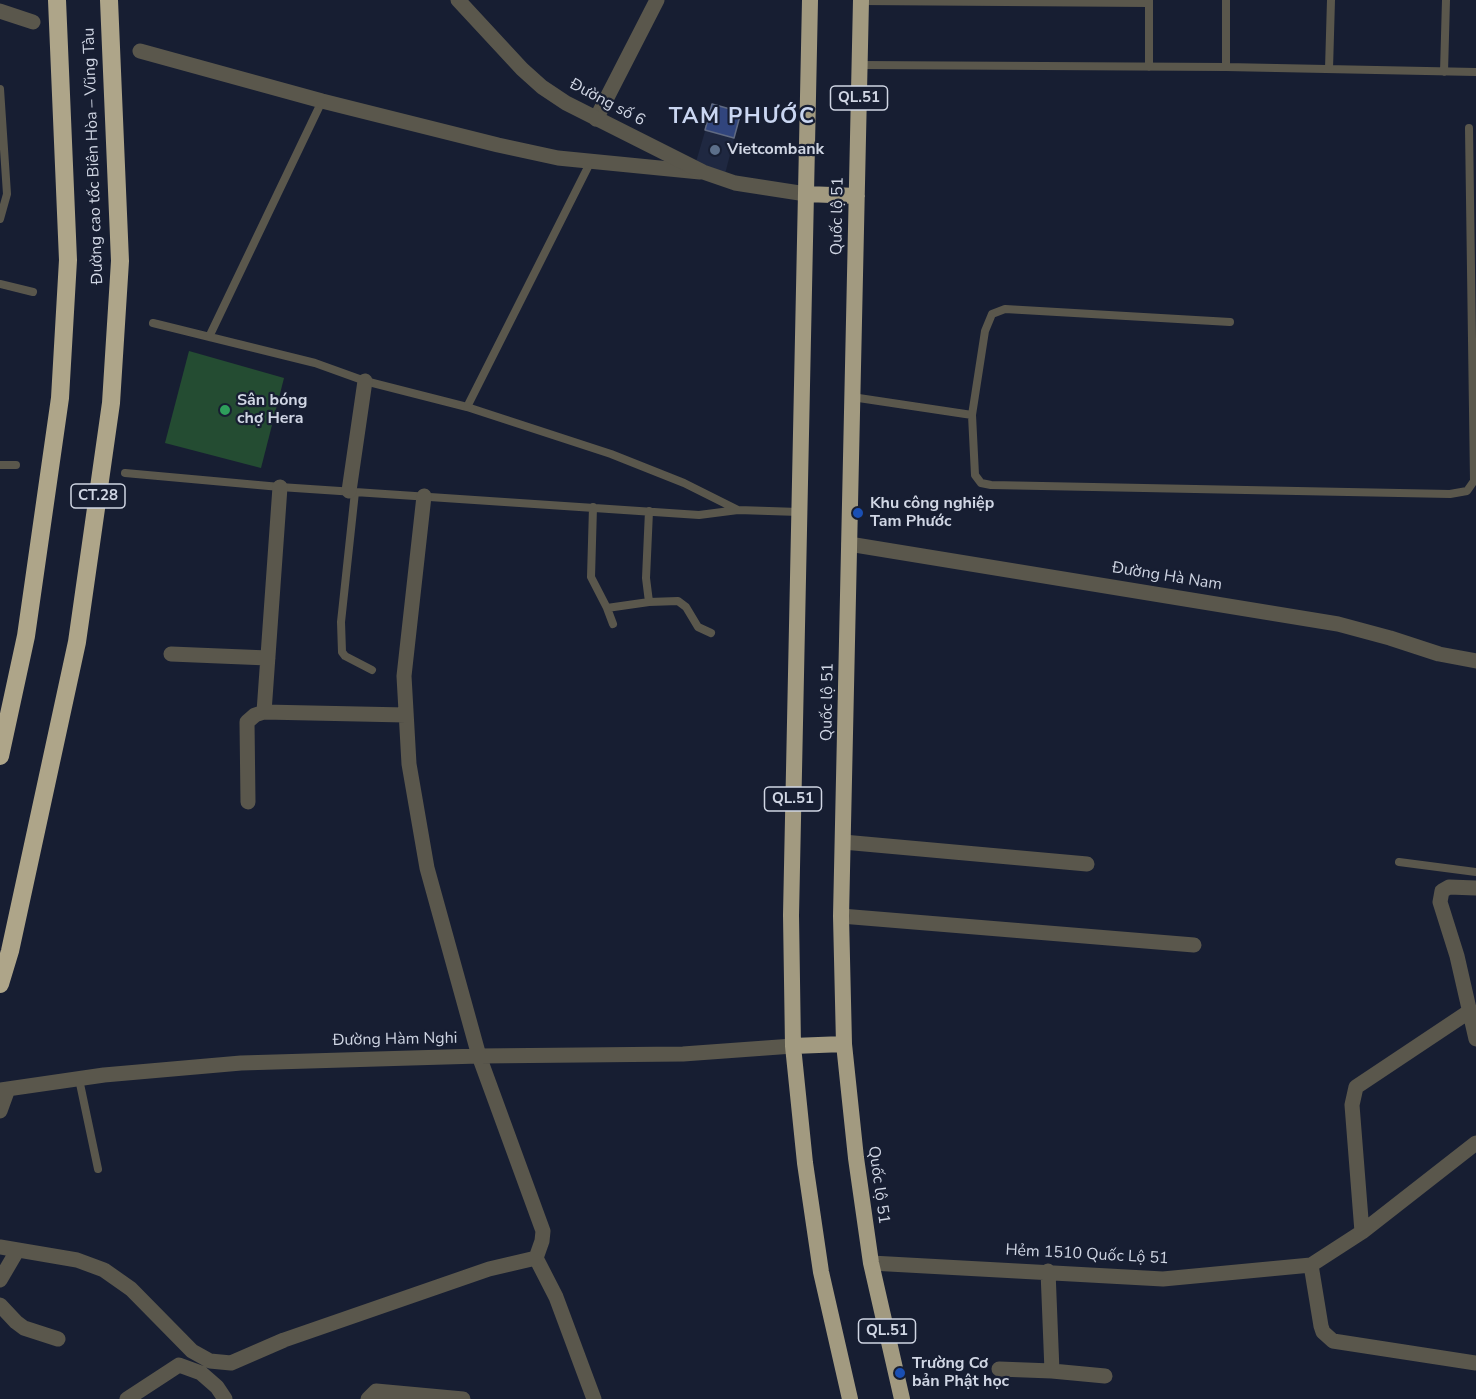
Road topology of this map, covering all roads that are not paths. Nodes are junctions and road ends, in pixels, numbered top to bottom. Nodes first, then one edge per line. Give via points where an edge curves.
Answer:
1 (57, 0) edge
2 (109, 0) edge
3 (458, 0) edge
4 (657, 0) edge
5 (810, 0) edge
6 (861, 0) edge
7 (1226, 0) edge
8 (1331, 0) edge
9 (1446, 0) edge
10 (1149, 1) edge
11 (0, 11) edge
12 (33, 22) dead end
13 (140, 51) dead end
14 (859, 65) junction
15 (1149, 67) junction
16 (1226, 67) junction
17 (1329, 69) junction
18 (1444, 72) junction
19 (1476, 72) edge
20 (0, 89) edge
21 (322, 101) junction
22 (596, 119) junction
23 (1469, 128) dead end
24 (591, 161) junction
25 (704, 172) junction
26 (806, 194) junction
27 (857, 196) junction
28 (0, 219) edge
29 (0, 284) edge
30 (33, 292) dead end
31 (1230, 322) dead end
32 (153, 323) dead end
33 (209, 337) junction
34 (365, 381) junction
35 (852, 397) junction
36 (467, 407) junction
37 (972, 415) junction
38 (0, 465) edge
39 (16, 465) dead end
40 (125, 473) dead end
41 (280, 487) junction
42 (352, 491) junction
43 (424, 496) junction
44 (593, 507) junction
45 (738, 510) junction
46 (649, 511) junction
47 (799, 512) junction
48 (849, 544) junction
49 (649, 602) junction
50 (607, 608) junction
51 (613, 624) dead end
52 (711, 633) dead end
53 (171, 654) dead end
54 (268, 658) junction
55 (1476, 661) edge
56 (372, 670) dead end
57 (264, 712) junction
58 (406, 716) junction
59 (0, 756) edge
60 (248, 802) dead end
61 (843, 842) junction
62 (1399, 862) dead end
63 (1087, 864) dead end
64 (1476, 872) edge
65 (1476, 888) edge
66 (841, 916) junction
67 (1194, 945) dead end
68 (0, 984) edge
69 (1470, 1011) junction
70 (1476, 1040) edge
71 (844, 1044) junction
72 (793, 1046) junction
73 (479, 1056) junction
74 (79, 1079) junction
75 (4, 1090) edge
76 (0, 1111) edge
77 (1476, 1143) edge
78 (98, 1169) dead end
79 (1362, 1232) junction
80 (0, 1247) edge
81 (17, 1251) junction
82 (536, 1258) junction
83 (871, 1263) junction
84 (1311, 1265) junction
85 (1048, 1271) junction
86 (0, 1280) edge
87 (0, 1305) edge
88 (58, 1339) dead end
89 (1476, 1363) edge
90 (999, 1369) dead end
91 (1052, 1371) junction
92 (1105, 1376) dead end
93 (127, 1399) edge
94 (225, 1399) edge
95 (368, 1399) edge
96 (463, 1399) edge
97 (594, 1399) edge
98 (850, 1399) edge
99 (902, 1399) edge

1 - 59 highway, Đường cao tốc Biên Hòa – Vũng Tàu / CT.28 via 68,260 60,398 27,636
2 - 68 highway, Đường cao tốc Biên Hòa – Vũng Tàu / CT.28 via 120,261 111,403 77,642
3 - 22 street, Đường số 6 via 529,75 566,103
4 - 22 street
5 - 26 highway, Quốc lộ 51 / QL.51
6 - 10 lane
6 - 14 highway, Quốc lộ 51 / QL.51
7 - 16 lane
8 - 17 lane
9 - 18 lane
10 - 15 lane
11 - 12 street
13 - 21 street
14 - 15 lane
14 - 27 highway, Quốc lộ 51 / QL.51
15 - 16 lane
16 - 17 lane
17 - 18 lane
18 - 19 lane
20 - 28 lane via 7,194
21 - 24 street via 498,145
21 - 33 lane
22 - 25 street, Đường số 6
23 - 37 lane via 1474,482 1467,492 991,485 981,483 975,476
24 - 25 street
24 - 36 lane
25 - 26 street, Đường số 6 via 735,183
26 - 27 highway
26 - 47 highway, Quốc lộ 51 / QL.51
27 - 35 highway, Quốc lộ 51 / QL.51
29 - 30 lane
31 - 37 lane via 1005,309 992,314 985,331
32 - 33 lane
33 - 34 lane via 315,363
34 - 36 lane
34 - 42 street
35 - 37 lane
35 - 48 highway, Quốc lộ 51 / QL.51
36 - 45 lane via 611,454
38 - 39 lane
40 - 41 lane
41 - 42 lane
41 - 54 street
42 - 43 lane
42 - 56 lane via 342,652
43 - 44 lane
43 - 58 street via 404,676
44 - 46 lane
44 - 50 lane via 591,577
45 - 46 lane via 699,515
45 - 47 lane
46 - 49 lane
47 - 72 highway, Quốc lộ 51 / QL.51 via 791,915
48 - 55 street, Đường Hà Nam via 1338,624
48 - 61 highway, Quốc lộ 51 / QL.51
49 - 50 lane
49 - 52 lane via 678,601 699,627
50 - 51 lane
53 - 54 street
54 - 57 street
57 - 58 street
57 - 60 street via 248,722
58 - 73 street via 409,764 427,867
61 - 63 street
61 - 66 highway, Quốc lộ 51 / QL.51
62 - 64 lane
65 - 69 street via 1449,887 1442,891 1440,902
66 - 67 street
66 - 71 highway, Quốc lộ 51 / QL.51
69 - 70 street
69 - 79 street via 1356,1087 1352,1105
71 - 72 highway
71 - 83 highway, Quốc lộ 51 / QL.51
72 - 73 street, Đường Hàm Nghi via 683,1054
72 - 98 highway, Quốc lộ 51 / QL.51 via 821,1272
73 - 74 street, Đường Hàm Nghi via 241,1063
73 - 82 street via 543,1231
74 - 75 street, Đường Hàm Nghi
74 - 78 lane
75 - 76 street
77 - 79 street, Hẻm 1510 Quốc Lộ 51
79 - 84 street, Hẻm 1510 Quốc Lộ 51
80 - 81 street
81 - 82 street via 77,1260 104,1270 131,1288 192,1351 210,1361 231,1363 284,1340 489,1269
81 - 86 street
82 - 97 street via 556,1297
83 - 85 street, Hẻm 1510 Quốc Lộ 51
83 - 99 highway, Quốc lộ 51 / QL.51
84 - 85 street, Hẻm 1510 Quốc Lộ 51 via 1163,1279
84 - 89 street via 1321,1326 1333,1341
85 - 91 street
87 - 88 street via 24,1328
90 - 91 street
91 - 92 street
93 - 94 street via 179,1365 201,1373
95 - 96 street via 376,1391

